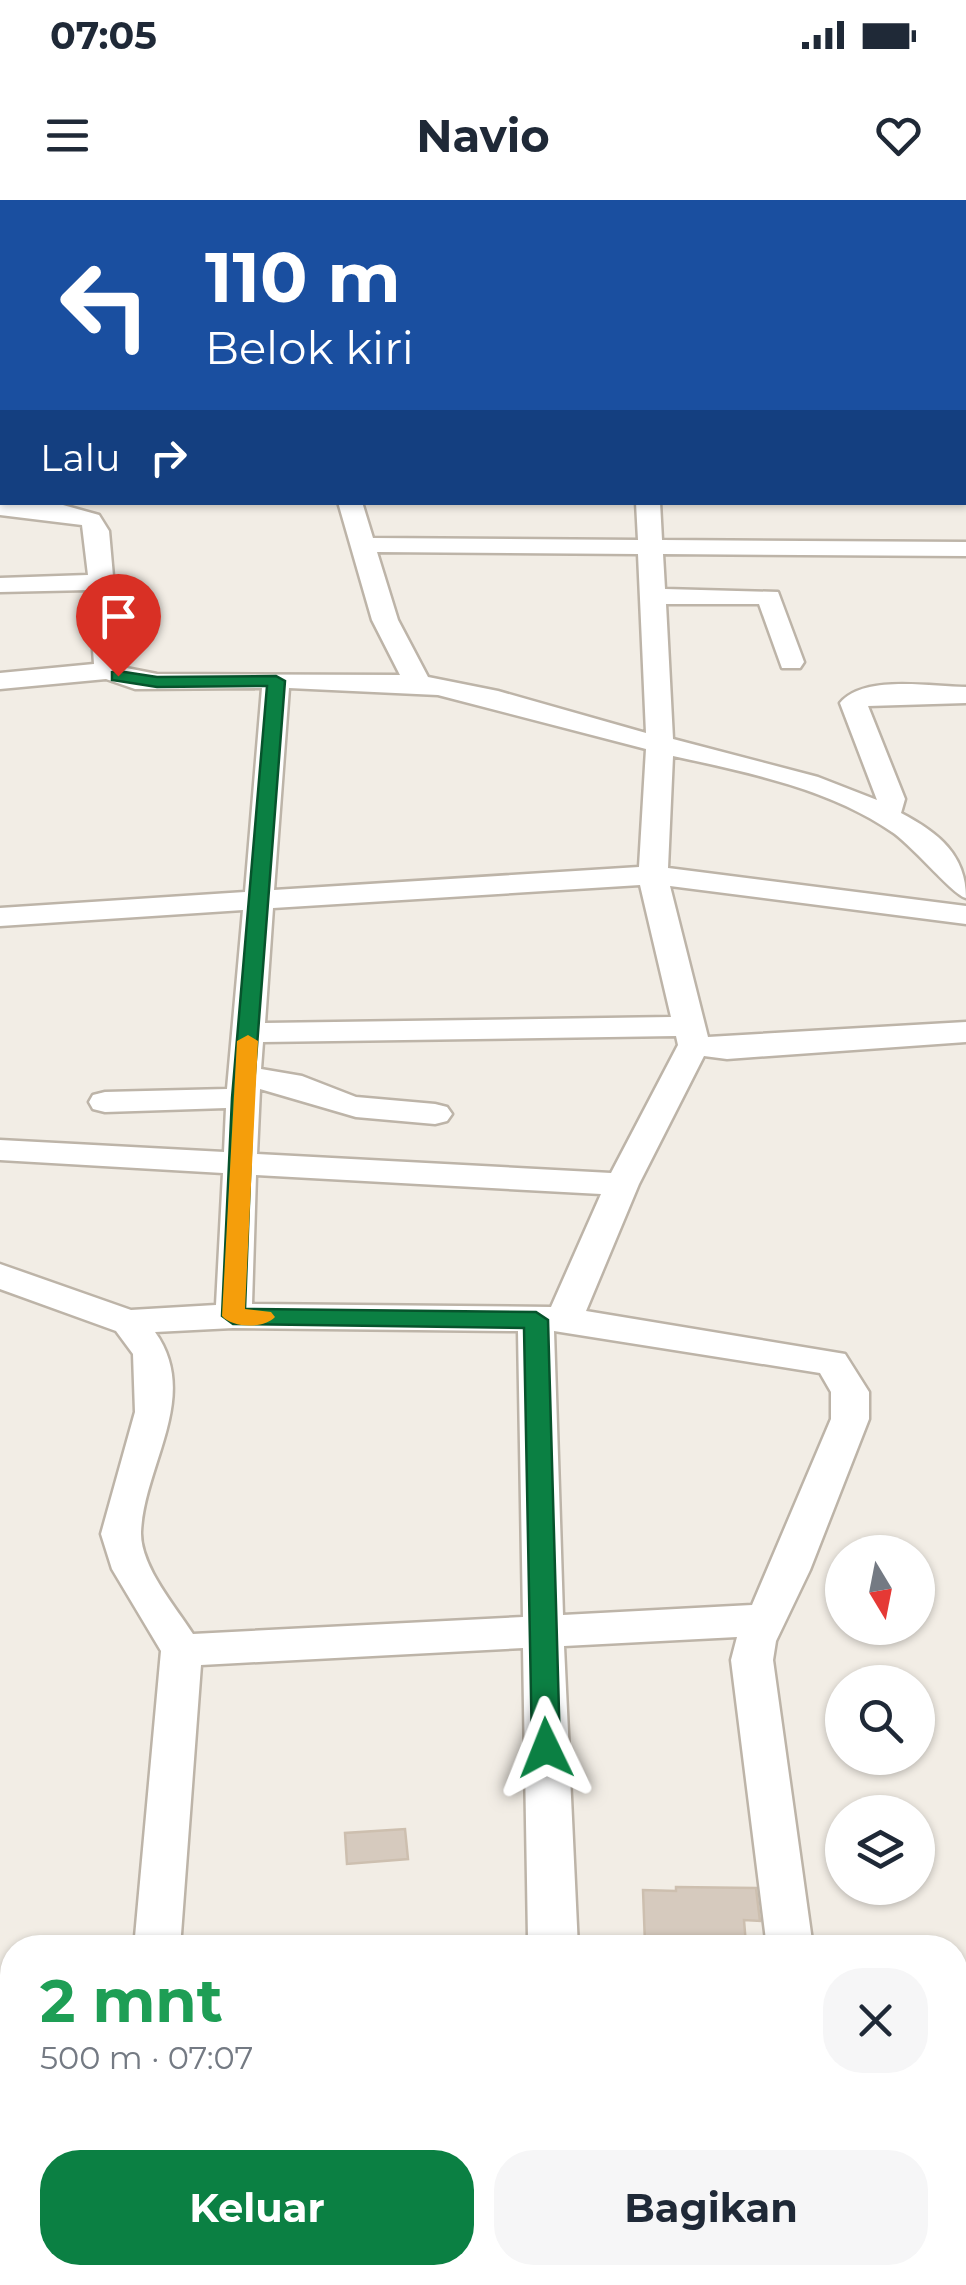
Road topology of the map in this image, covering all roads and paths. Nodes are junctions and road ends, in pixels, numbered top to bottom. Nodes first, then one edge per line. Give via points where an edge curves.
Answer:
1 (351, 505) edge
2 (648, 505) edge
3 (0, 508) edge
4 (360, 544) junction
5 (966, 548) edge
6 (652, 549) junction
7 (927, 550) junction
8 (966, 573) edge
9 (99, 582) junction
10 (0, 585) edge
11 (655, 596) junction
12 (791, 662) dead end
13 (110, 671) junction
14 (0, 681) edge
15 (276, 681) junction
16 (418, 684) junction
17 (966, 694) edge
18 (660, 745) junction
19 (886, 818) junction
20 (653, 876) junction
21 (966, 889) edge
22 (258, 900) junction
23 (966, 914) edge
24 (0, 918) edge
25 (966, 1032) edge
26 (248, 1033) junction
27 (691, 1035) junction
28 (244, 1088) junction
29 (105, 1102) dead end
30 (436, 1114) dead end
31 (0, 1150) edge
32 (238, 1160) junction
33 (622, 1184) junction
34 (0, 1276) edge
35 (233, 1316) junction
36 (550, 1320) junction
37 (128, 1322) junction
38 (765, 1620) junction
39 (543, 1634) junction
40 (182, 1650) junction
41 (157, 1935) edge
42 (551, 1935) edge
43 (788, 1935) edge

1 - 4 street
2 - 6 street
3 - 9 street via 91,520
4 - 6 street
4 - 16 street via 386,620
5 - 7 street
6 - 7 street
6 - 11 street
7 - 8 street
9 - 10 street
9 - 13 street
11 - 12 street via 769,598
11 - 18 street
13 - 14 street
13 - 15 street via 135,681
15 - 16 street
15 - 22 street
16 - 18 street
17 - 19 street via 872,696 853,703 891,799
18 - 19 street via 794,778
18 - 20 street
19 - 21 street via 936,847
20 - 22 street
20 - 23 street
20 - 27 street
22 - 24 street
22 - 26 street
25 - 27 street via 727,1049
26 - 27 street
26 - 28 street
27 - 33 street
28 - 29 street
28 - 30 street via 290,1083 356,1107
28 - 32 street
31 - 32 street
32 - 33 street
32 - 35 street
33 - 36 street
34 - 37 street
35 - 36 street
35 - 37 street
36 - 38 street via 824,1359 842,1375 852,1400 850,1419
36 - 39 street
37 - 40 street via 151,1353 154,1412 121,1534 125,1555
38 - 39 street
38 - 43 street via 752,1660
39 - 40 street
39 - 42 street
40 - 41 street

